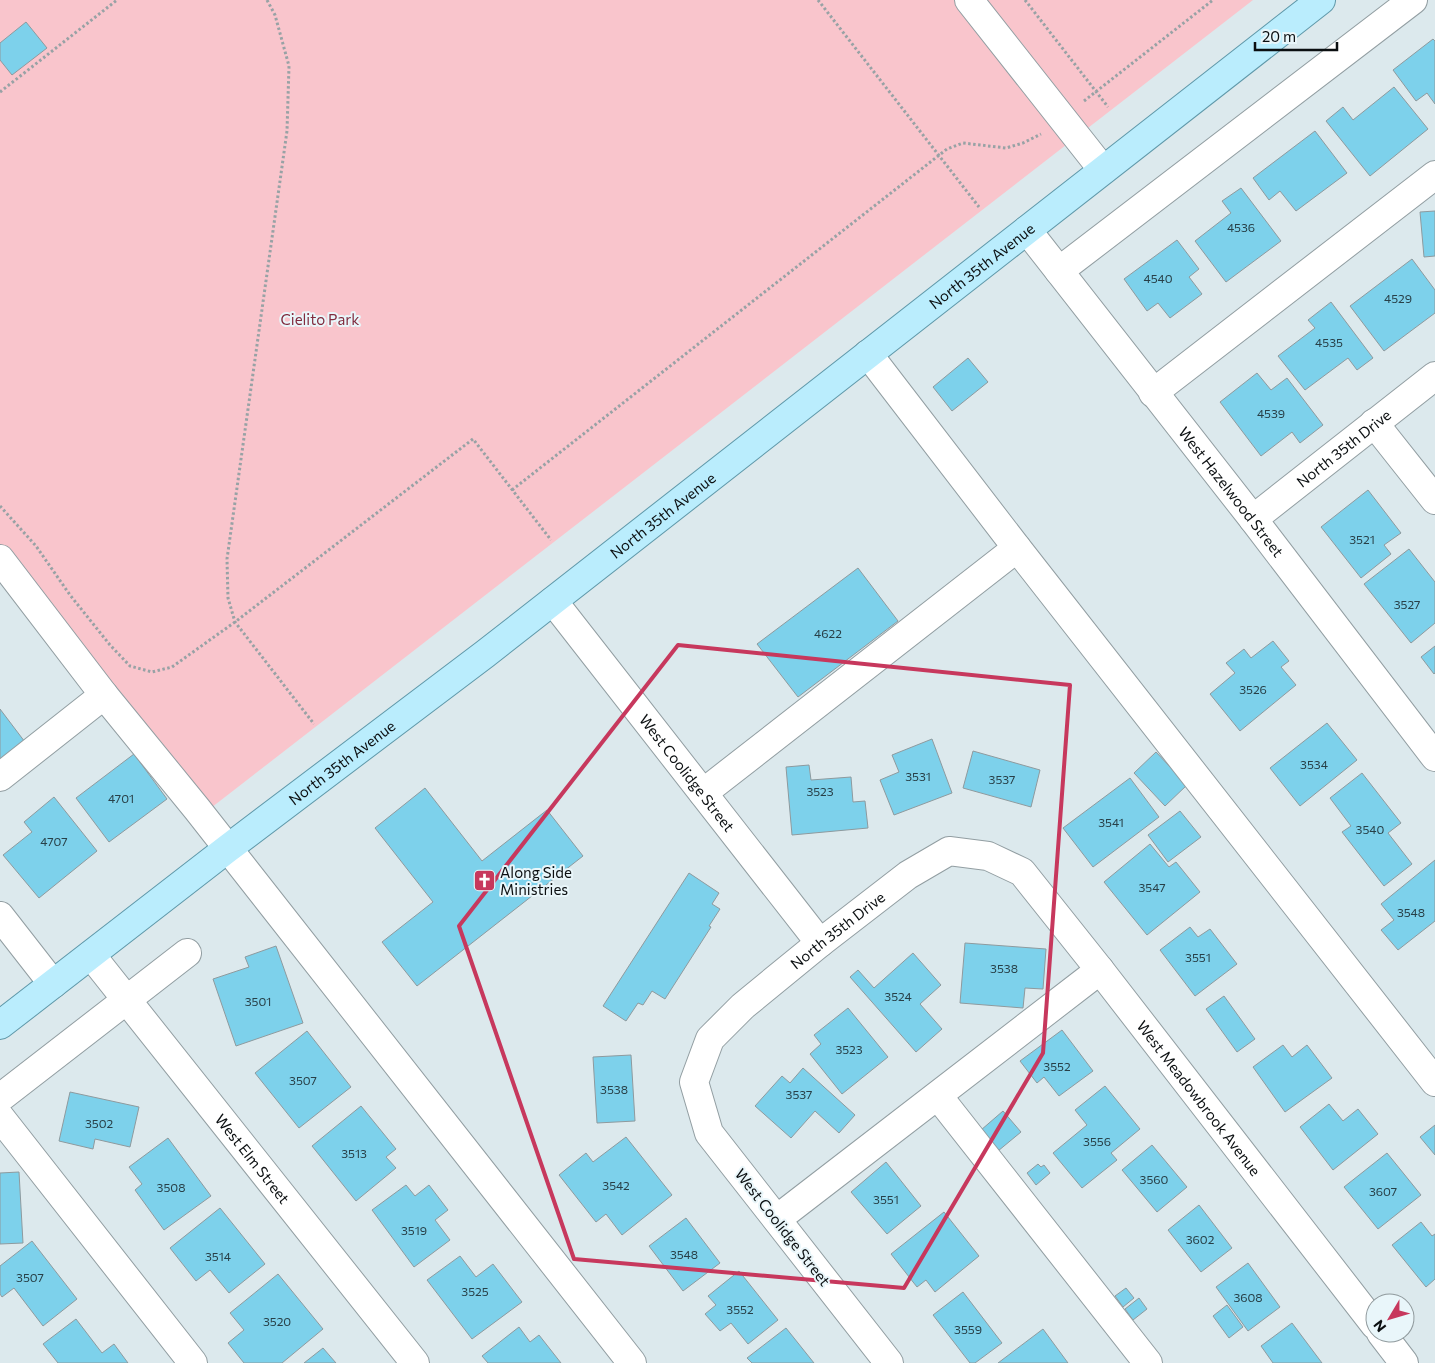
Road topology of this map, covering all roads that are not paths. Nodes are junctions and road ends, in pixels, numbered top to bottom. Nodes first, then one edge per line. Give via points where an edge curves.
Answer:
1 (969, 0) edge
2 (1321, 0) edge
3 (1413, 0) edge
4 (1103, 170) junction
5 (1435, 175) edge
6 (1027, 230) junction
7 (1059, 271) junction
8 (868, 354) junction
9 (1435, 376) edge
10 (1153, 393) junction
11 (1374, 423) junction
12 (1435, 500) edge
13 (1253, 519) junction
14 (1017, 548) junction
15 (0, 559) edge
16 (553, 601) junction
17 (104, 695) junction
18 (1435, 757) edge
19 (0, 778) edge
20 (704, 793) junction
21 (228, 849) junction
22 (1022, 872) joint
23 (0, 916) edge
24 (820, 943) junction
25 (187, 953) dead end
26 (91, 954) junction
27 (1100, 970) junction
28 (53, 984) junction
29 (127, 1000) junction
30 (0, 1025) edge
31 (694, 1082) joint
32 (1435, 1082) edge
33 (938, 1096) junction
34 (0, 1098) edge
35 (0, 1117) edge
36 (777, 1219) junction
37 (1365, 1313) edge
38 (1389, 1343) edge
39 (193, 1363) edge
40 (415, 1363) edge
41 (632, 1363) edge
42 (889, 1363) edge
43 (1148, 1363) edge
44 (1404, 1363) edge

1 - 4 street
2 - 4 main road, North 35th Avenue
3 - 7 street
4 - 6 main road, North 35th Avenue
5 - 10 street
6 - 7 street, West Hazelwood Street
6 - 8 main road, North 35th Avenue
7 - 10 street, West Hazelwood Street
8 - 14 street
8 - 16 main road, North 35th Avenue
9 - 11 street, North 35th Drive
10 - 13 street, West Hazelwood Street
11 - 12 street
11 - 13 street, North 35th Drive
13 - 18 street, West Hazelwood Street
14 - 20 street
14 - 32 street
15 - 17 street
16 - 20 street, West Coolidge Street
16 - 21 main road, North 35th Avenue
17 - 19 street
17 - 21 street
20 - 24 street, West Coolidge Street
21 - 26 main road, North 35th Avenue
21 - 41 street
22 - 24 street, North 35th Drive via 988,856 949,851 908,875
22 - 27 street, West Meadowbrook Avenue
23 - 28 street
24 - 31 street, North 35th Drive via 742,1006 710,1039
25 - 29 street
26 - 28 main road, North 35th Avenue
26 - 29 street, West Elm Street
27 - 33 street
27 - 37 street, West Meadowbrook Avenue
28 - 30 main road, North 35th Avenue
29 - 34 street
29 - 40 street, West Elm Street
31 - 36 street, West Coolidge Street via 709,1133
33 - 36 street
33 - 43 street
35 - 39 street
36 - 42 street, West Coolidge Street
38 - 44 street

